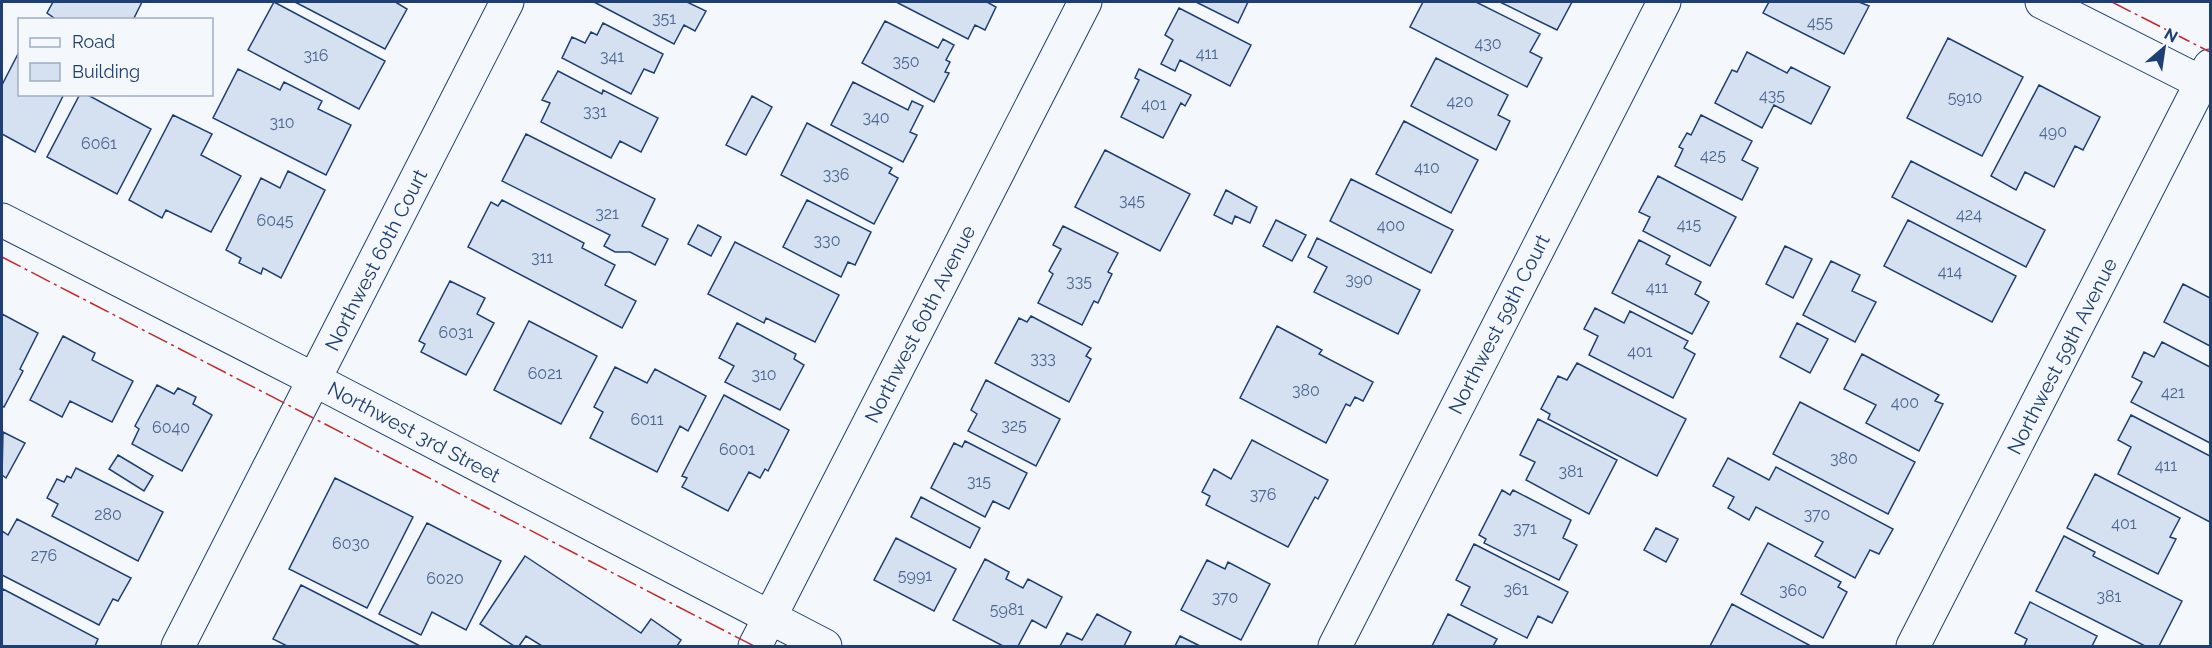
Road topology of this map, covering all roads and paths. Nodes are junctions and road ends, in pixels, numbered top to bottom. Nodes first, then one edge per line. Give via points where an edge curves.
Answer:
1 (507, 2) edge
2 (1085, 2) edge
3 (1664, 2) edge
4 (2042, 2) edge
5 (2208, 78) edge
6 (2, 220) edge
7 (315, 380) junction
8 (770, 617) junction
9 (178, 646) edge
10 (755, 646) edge
11 (825, 646) edge
12 (1335, 646) edge
13 (1913, 646) edge

1 - 7 street, Northwest 60th Court
2 - 8 street, Northwest 60th Avenue
3 - 12 street, Northwest 59th Court
4 - 5 street
5 - 13 street, Northwest 59th Avenue
6 - 7 street, Northwest 3rd Street
7 - 8 street, Northwest 3rd Street
7 - 9 street, Northwest 60th Court
8 - 10 street, Northwest 60th Avenue
8 - 11 street, Northwest 3rd Street

